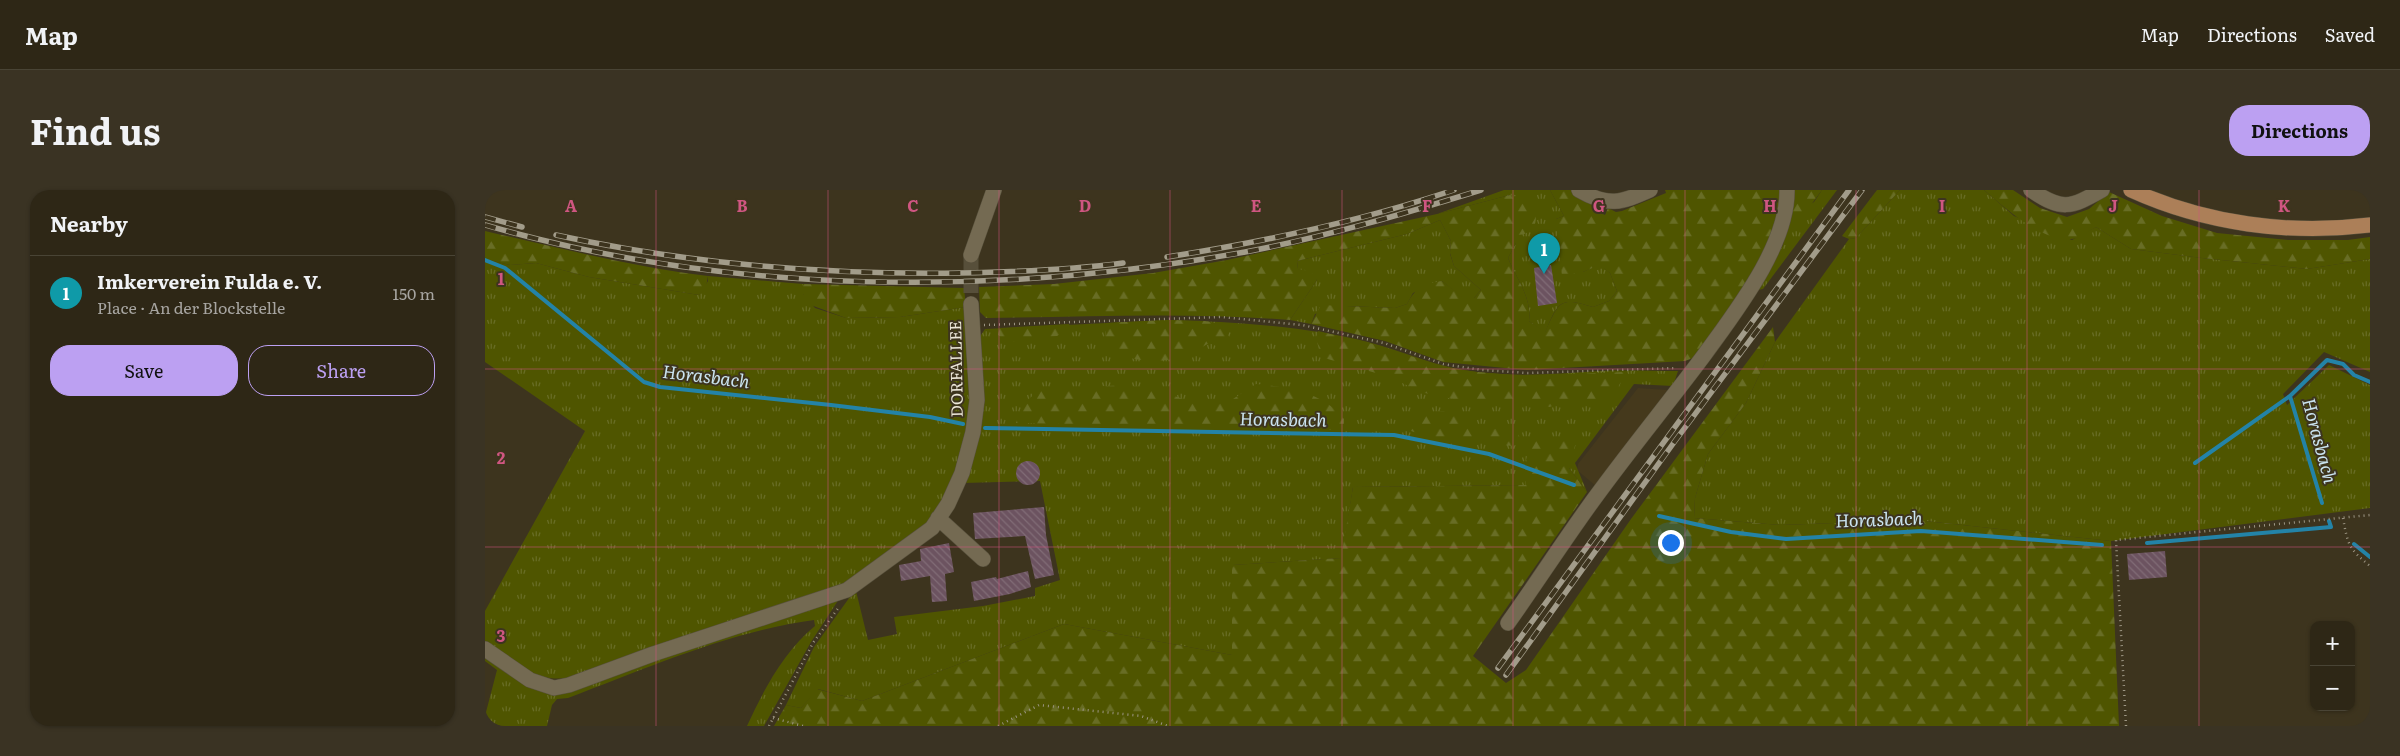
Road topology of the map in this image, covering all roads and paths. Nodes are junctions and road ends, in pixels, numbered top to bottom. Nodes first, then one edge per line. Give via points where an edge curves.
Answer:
1 (993, 190) edge
2 (1579, 190) edge
3 (1650, 190) edge
4 (1787, 190) edge
5 (2031, 190) edge
6 (2102, 190) edge
7 (2131, 190) edge
8 (2370, 225) edge
9 (971, 255) tunnel mouth
10 (971, 304) tunnel mouth
11 (973, 325) junction
12 (1694, 368) junction
13 (2370, 515) edge
14 (939, 518) junction
15 (2343, 518) junction
16 (983, 559) dead end
17 (2370, 566) edge
18 (847, 590) junction
19 (1508, 623) dead end
20 (485, 649) edge
21 (773, 718) junction
22 (769, 726) edge
23 (803, 726) edge
24 (998, 726) edge
25 (1168, 726) edge
26 (2126, 726) edge

1 - 9 street
2 - 3 street via 1606,202
4 - 12 street via 1787,203 1778,234 1756,280
5 - 6 street via 2052,204 2078,204
7 - 8 main road via 2192,212 2253,225 2321,229
10 - 11 street, DORFALLEE
11 - 12 path via 1221,317 1302,325 1384,343 1443,364 1482,370 1528,373
11 - 14 street, DORFALLEE via 977,400 973,432 962,473
12 - 19 street via 1597,495
13 - 15 path
14 - 16 street
14 - 18 street, DORFALLEE via 931,528
15 - 17 path via 2352,550
15 - 26 path via 2115,540
18 - 20 street, DORFALLEE via 554,688 530,680
18 - 21 path via 813,642
21 - 22 path
21 - 23 path
24 - 25 path via 1039,705 1141,716

